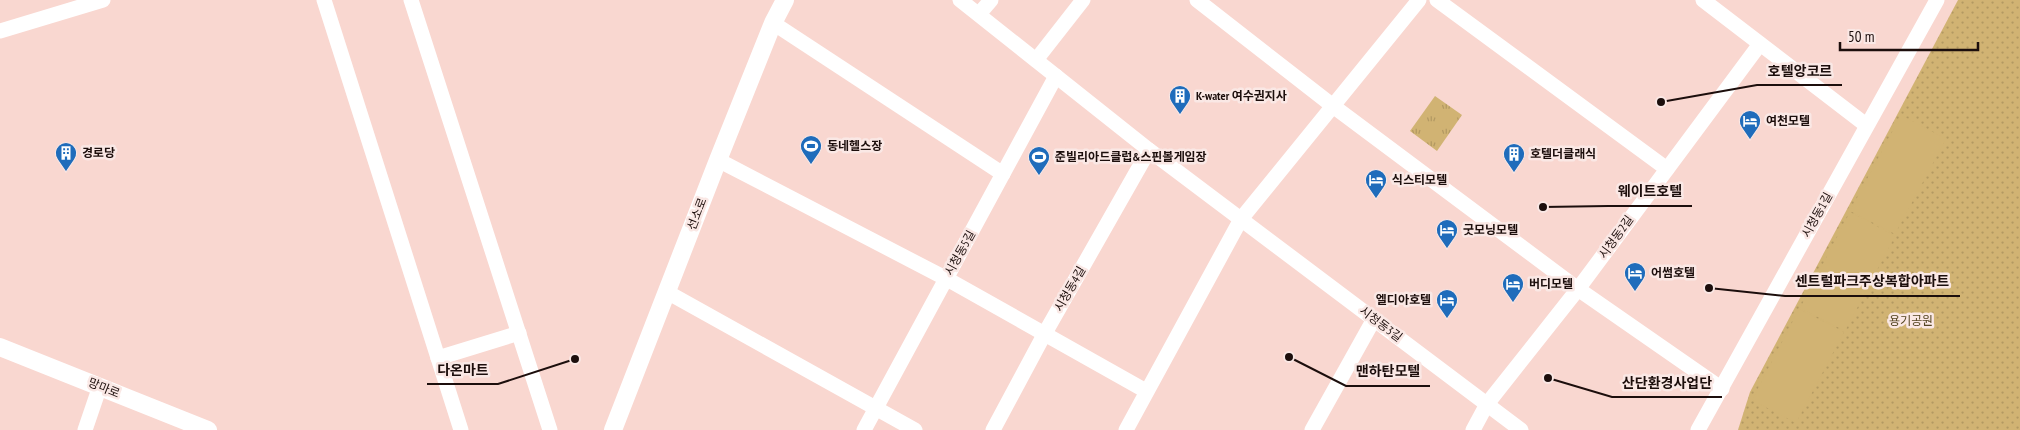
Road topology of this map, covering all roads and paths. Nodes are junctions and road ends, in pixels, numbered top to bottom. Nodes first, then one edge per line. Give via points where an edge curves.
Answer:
1 (103, 0) edge
2 (324, 0) edge
3 (410, 0) edge
4 (785, 0) edge
5 (960, 0) edge
6 (991, 0) edge
7 (1083, 0) edge
8 (1197, 0) edge
9 (1418, 0) edge
10 (1437, 0) edge
11 (1702, 0) edge
12 (1937, 0) edge
13 (979, 14) junction
14 (773, 23) junction
15 (0, 31) edge
16 (1760, 44) junction
17 (1036, 60) junction
18 (1056, 76) junction
19 (1334, 106) junction
20 (1866, 125) junction
21 (1149, 150) junction
22 (718, 160) junction
23 (1667, 169) junction
24 (1003, 174) junction
25 (1241, 219) junction
26 (947, 279) junction
27 (1578, 289) junction
28 (668, 292) junction
29 (1374, 319) junction
30 (519, 333) junction
31 (1045, 333) junction
32 (0, 347) edge
33 (438, 358) junction
34 (100, 386) junction
35 (1722, 389) junction
36 (1146, 391) junction
37 (1487, 404) junction
38 (876, 408) junction
39 (616, 429) edge
40 (85, 430) edge
41 (208, 430) edge
42 (461, 430) edge
43 (550, 430) edge
44 (864, 430) edge
45 (915, 430) edge
46 (993, 430) edge
47 (1126, 430) edge
48 (1312, 430) edge
49 (1473, 430) edge
50 (1521, 430) edge
51 (1698, 430) edge

1 - 15 street
2 - 33 street
3 - 30 street
4 - 14 street, 선소로
5 - 13 street, 시청동3길
6 - 13 street
7 - 17 street
8 - 19 street
9 - 19 street
10 - 23 street
11 - 16 street
12 - 20 street, 시청동1길
13 - 17 street, 시청동3길
14 - 22 street, 선소로
14 - 24 street
16 - 20 street
16 - 23 street, 시청동2길
17 - 18 street, 시청동3길
18 - 21 street, 시청동3길
18 - 24 street, 시청동5길
19 - 25 street
19 - 27 street
20 - 35 street, 시청동1길
21 - 25 street, 시청동3길
21 - 31 street, 시청동4길
22 - 26 street
22 - 28 street, 선소로
23 - 27 street, 시청동2길
24 - 26 street, 시청동5길
25 - 29 street, 시청동3길
25 - 36 street
26 - 31 street
26 - 38 street, 시청동5길
27 - 35 street
27 - 37 street, 시청동2길
28 - 38 street
28 - 39 street, 선소로
29 - 37 street, 시청동3길
29 - 48 street
30 - 33 street
30 - 43 street
31 - 36 street
31 - 46 street, 시청동4길
32 - 34 street, 망마로
33 - 42 street
34 - 40 street
34 - 41 street, 망마로
35 - 51 street, 시청동1길
36 - 47 street
37 - 49 street, 시청동2길
37 - 50 street, 시청동3길
38 - 44 street, 시청동5길
38 - 45 street

